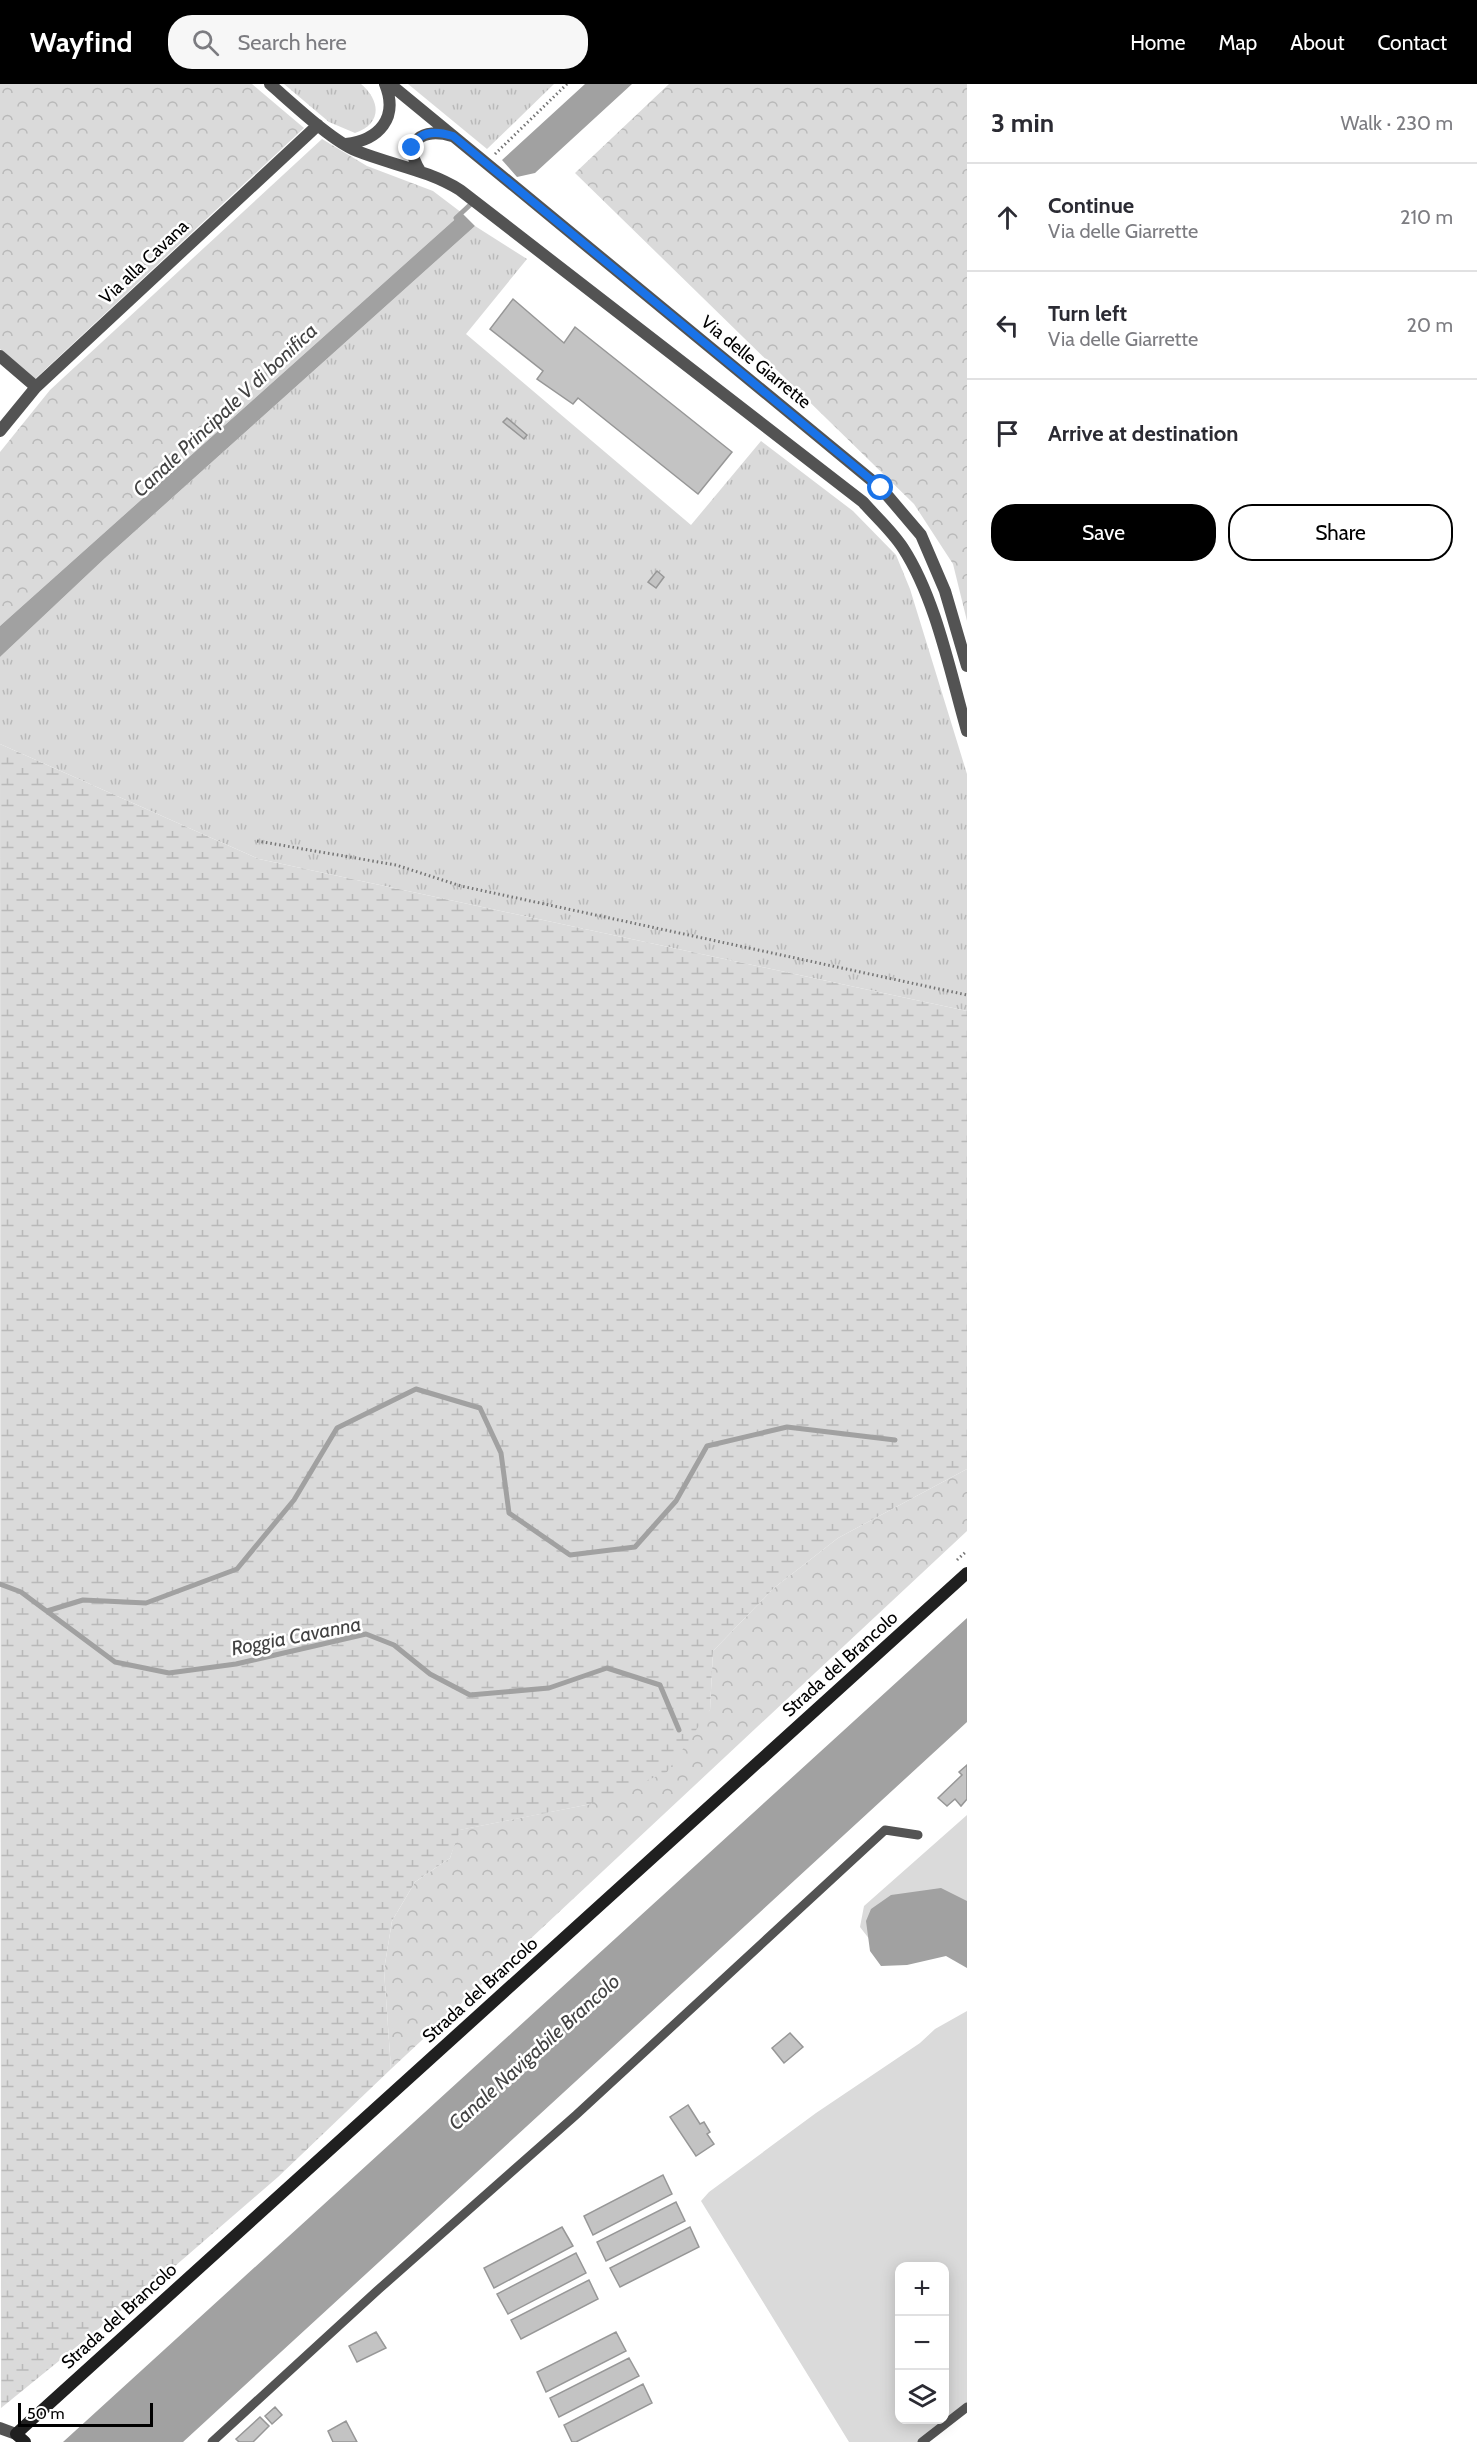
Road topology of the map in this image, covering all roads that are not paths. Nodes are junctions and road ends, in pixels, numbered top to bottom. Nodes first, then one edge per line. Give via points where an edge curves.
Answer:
1 (270, 84) edge
2 (384, 84) edge
3 (390, 84) edge
4 (318, 124) junction
5 (453, 136) junction
6 (346, 144) junction
7 (420, 171) junction
8 (0, 356) edge
9 (36, 387) junction
10 (0, 431) edge
11 (967, 666) edge
12 (967, 731) edge
13 (967, 1573) edge
14 (918, 1835) dead end
15 (967, 2407) edge
16 (0, 2428) edge
17 (21, 2438) edge
18 (212, 2442) edge
19 (922, 2442) edge

1 - 4 street
2 - 6 street via 389,104 385,123 374,136
3 - 5 street, Via delle Giarrette
4 - 6 street
4 - 9 street, Via alla Cavana
5 - 7 street via 433,132 415,140 412,148
5 - 11 street, Via delle Giarrette via 901,509 921,535 934,564
6 - 7 street via 355,151
7 - 12 street via 444,180 475,200 863,502 902,547 920,580
8 - 9 street
9 - 10 street, Via alla Cavana
13 - 17 street, Strada del Brancolo
14 - 18 lane via 885,1830
15 - 19 lane
16 - 17 street

